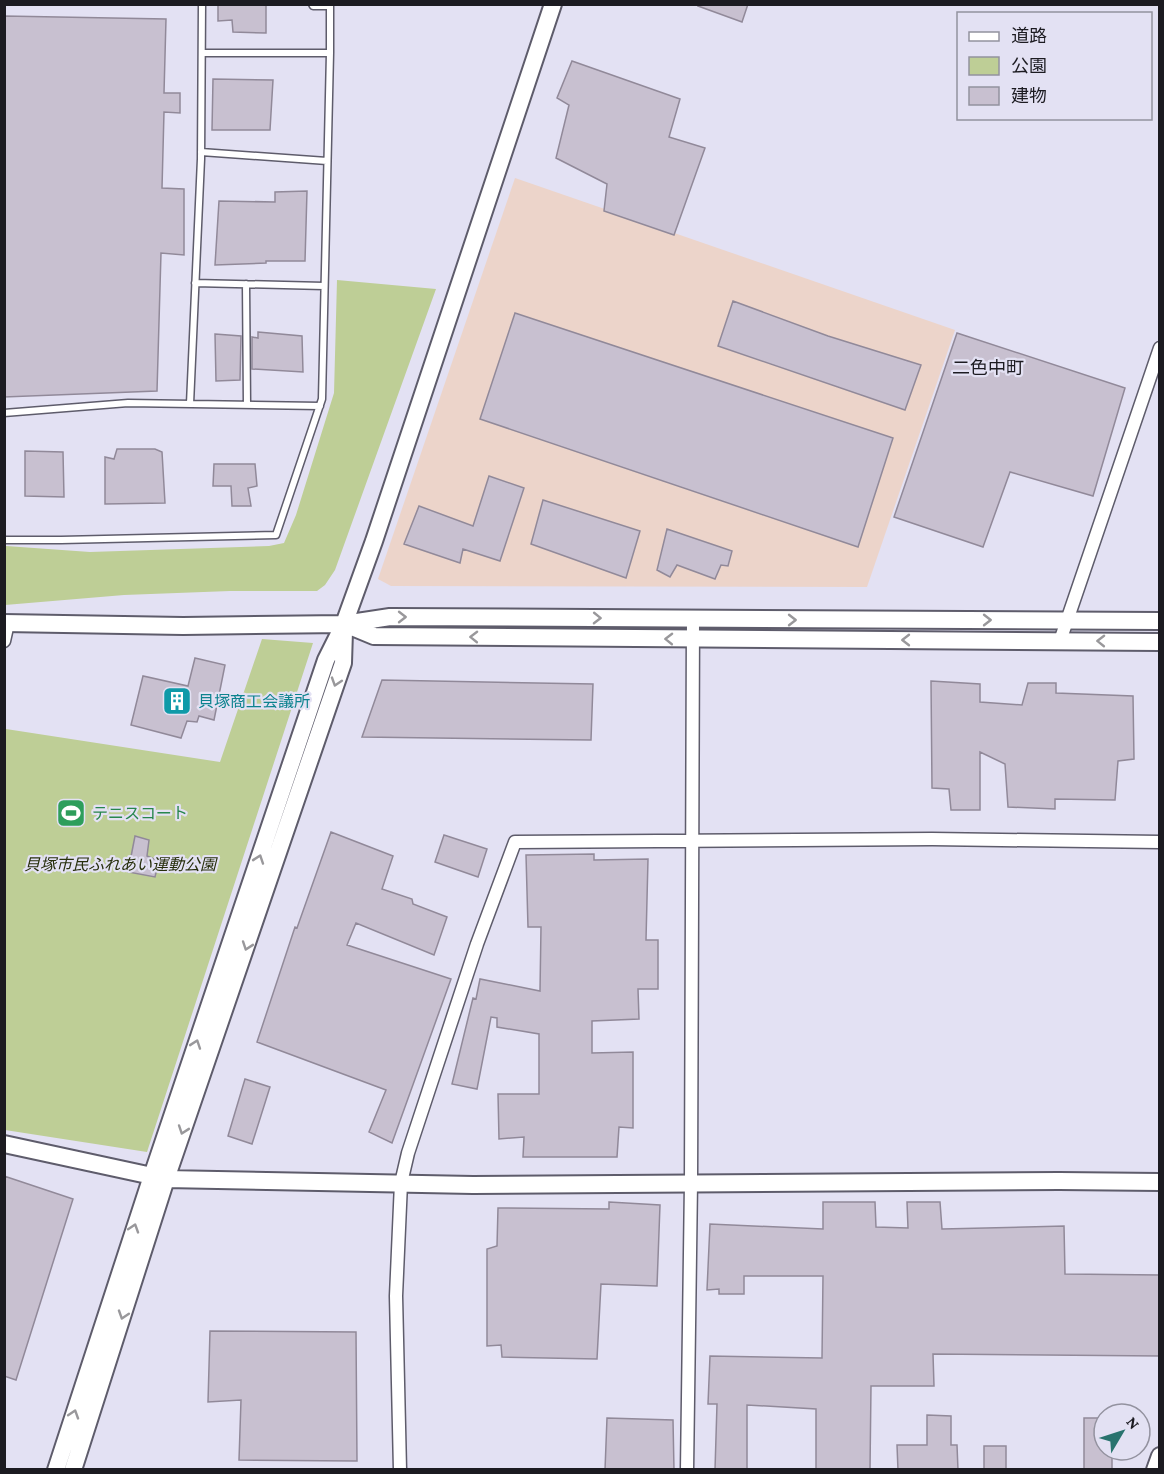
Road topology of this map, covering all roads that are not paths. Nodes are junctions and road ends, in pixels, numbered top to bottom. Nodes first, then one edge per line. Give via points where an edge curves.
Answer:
1 (202, 4) edge
2 (312, 4) edge
3 (553, 4) edge
4 (330, 5) edge
5 (202, 53) junction
6 (330, 53) junction
7 (201, 152) junction
8 (327, 161) junction
9 (195, 283) junction
10 (246, 284) junction
11 (324, 286) junction
12 (1160, 348) edge
13 (189, 404) junction
14 (247, 405) junction
15 (320, 406) junction
16 (4, 413) edge
17 (4, 540) edge
18 (693, 619) junction
19 (1067, 620) junction
20 (1160, 621) edge
21 (6, 623) edge
22 (344, 624) junction
23 (693, 639) junction
24 (4, 641) edge
25 (1060, 641) junction
26 (1160, 642) edge
27 (693, 840) junction
28 (1160, 842) edge
29 (4, 1144) edge
30 (159, 1177) junction
31 (691, 1182) junction
32 (1160, 1182) edge
33 (401, 1183) junction
34 (1160, 1456) edge
35 (56, 1470) edge
36 (73, 1470) edge
37 (400, 1470) edge
38 (687, 1470) edge
39 (1155, 1470) edge

1 - 5 lane
2 - 4 lane
3 - 22 street
4 - 6 lane
5 - 6 lane
5 - 7 lane
6 - 8 lane
7 - 8 lane
7 - 9 lane
8 - 11 lane
9 - 10 lane
9 - 13 lane
10 - 11 lane
10 - 14 lane
11 - 15 lane
12 - 19 street
13 - 14 lane
13 - 16 lane via 128,403
14 - 15 lane
15 - 17 lane via 276,534
18 -> 19 street
22 -> 18 street via 390,617
18 - 23 street
19 - 20 street
19 - 25 street
21 - 22 street
21 - 24 street
23 -> 22 street via 374,636
22 - 30 street via 343,663
25 -> 23 street
23 - 27 street
26 -> 25 street
27 - 28 street
27 - 31 street
27 - 33 street via 514,842 477,944
29 - 30 street
30 - 33 street
35 -> 30 street
30 -> 36 street
31 - 32 street
31 - 33 street
31 - 38 street
33 - 37 street via 396,1296
34 - 39 street

